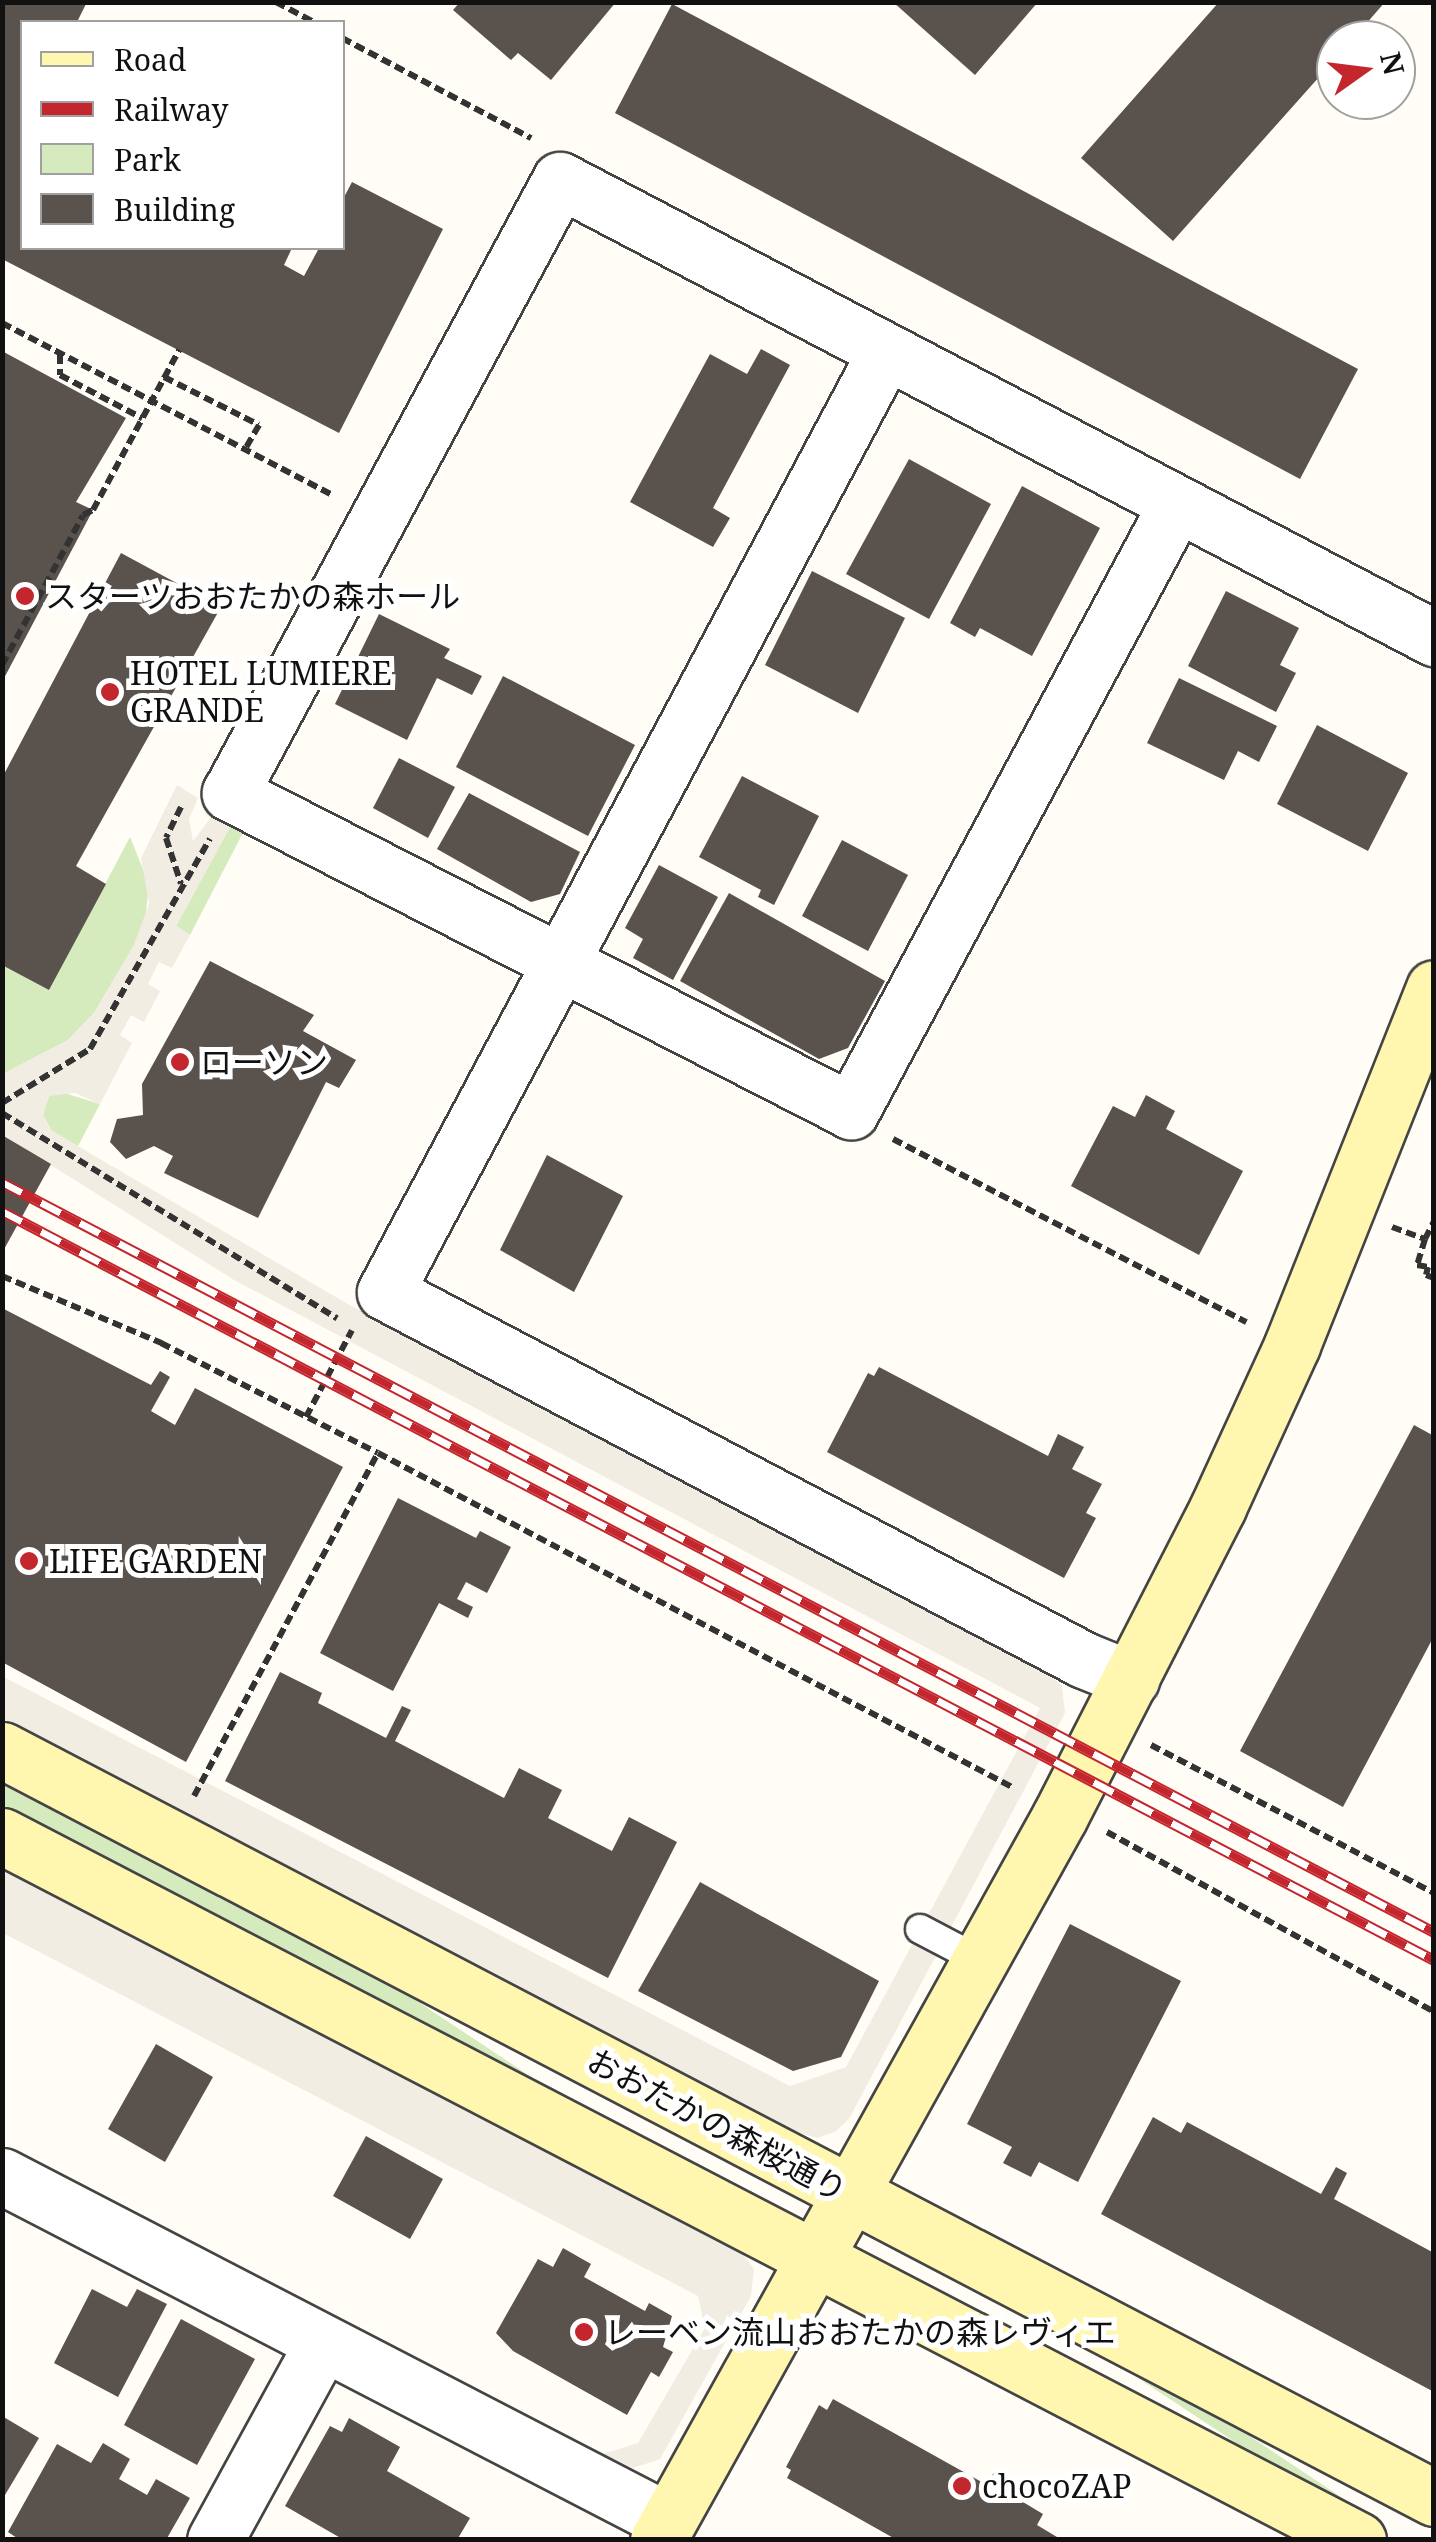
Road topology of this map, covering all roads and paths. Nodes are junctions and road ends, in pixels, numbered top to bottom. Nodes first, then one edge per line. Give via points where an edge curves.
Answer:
1 (276, 2) edge
2 (310, 20) edge
3 (345, 40) edge
4 (532, 138) dead end
5 (2, 323) edge
6 (179, 350) dead end
7 (886, 351) junction
8 (60, 353) junction
9 (164, 377) junction
10 (142, 418) junction
11 (246, 449) junction
12 (343, 500) dead end
13 (1176, 505) junction
14 (1434, 638) edge
15 (2, 665) edge
16 (188, 792) dead end
17 (217, 827) dead end
18 (182, 886) junction
19 (565, 960) junction
20 (1434, 988) edge
21 (2, 1103) edge
22 (850, 1111) junction
23 (2, 1113) edge
24 (1434, 1221) edge
25 (1386, 1225) dead end
26 (1426, 1238) junction
27 (2, 1276) edge
28 (1434, 1278) edge
29 (338, 1318) dead end
30 (1246, 1322) dead end
31 (354, 1326) dead end
32 (306, 1417) junction
33 (378, 1453) junction
34 (1132, 1679) junction
35 (1150, 1744) dead end
36 (2, 1750) edge
37 (1014, 1788) dead end
38 (192, 1800) dead end
39 (1104, 1830) dead end
40 (2, 1836) edge
41 (1434, 1894) edge
42 (920, 1930) dead end
43 (979, 1960) junction
44 (1434, 2012) edge
45 (2, 2176) edge
46 (849, 2195) junction
47 (818, 2258) junction
48 (321, 2346) junction
49 (1434, 2498) edge
50 (663, 2530) edge
51 (216, 2540) edge
52 (1358, 2540) edge

1 - 2 path
3 - 4 path
5 - 8 path
6 - 9 path, bridge
7 - 13 street
7 - 19 street
7 - 19 street via 560,180 230,793
8 - 10 path via 60,375
8 - 11 path
9 - 10 path, bridge
9 - 11 path via 259,425
10 - 15 path, bridge
11 - 12 path
13 - 14 street
13 - 22 street
16 - 18 path via 166,838
17 - 18 path
18 - 21 path via 90,1049
19 - 22 street
19 - 34 street via 385,1292 1049,1642
20 - 34 street via 1292,1345
22 - 30 path
23 - 29 path
24 - 26 path
25 - 26 path
26 - 28 path via 1417,1265 1428,1267 1426,1276
27 - 32 path via 160,1343
31 - 32 path
32 - 33 path
33 - 37 path
33 - 38 path
34 - 43 street
35 - 41 path
36 - 46 street, おおたかの森桜通り
39 - 44 path
40 - 47 street
42 - 43 lane
43 - 46 street
45 - 48 street
46 - 47 street
46 - 49 street, おおたかの森桜通り
47 - 50 street
47 - 52 street
48 - 50 street
48 - 51 street

